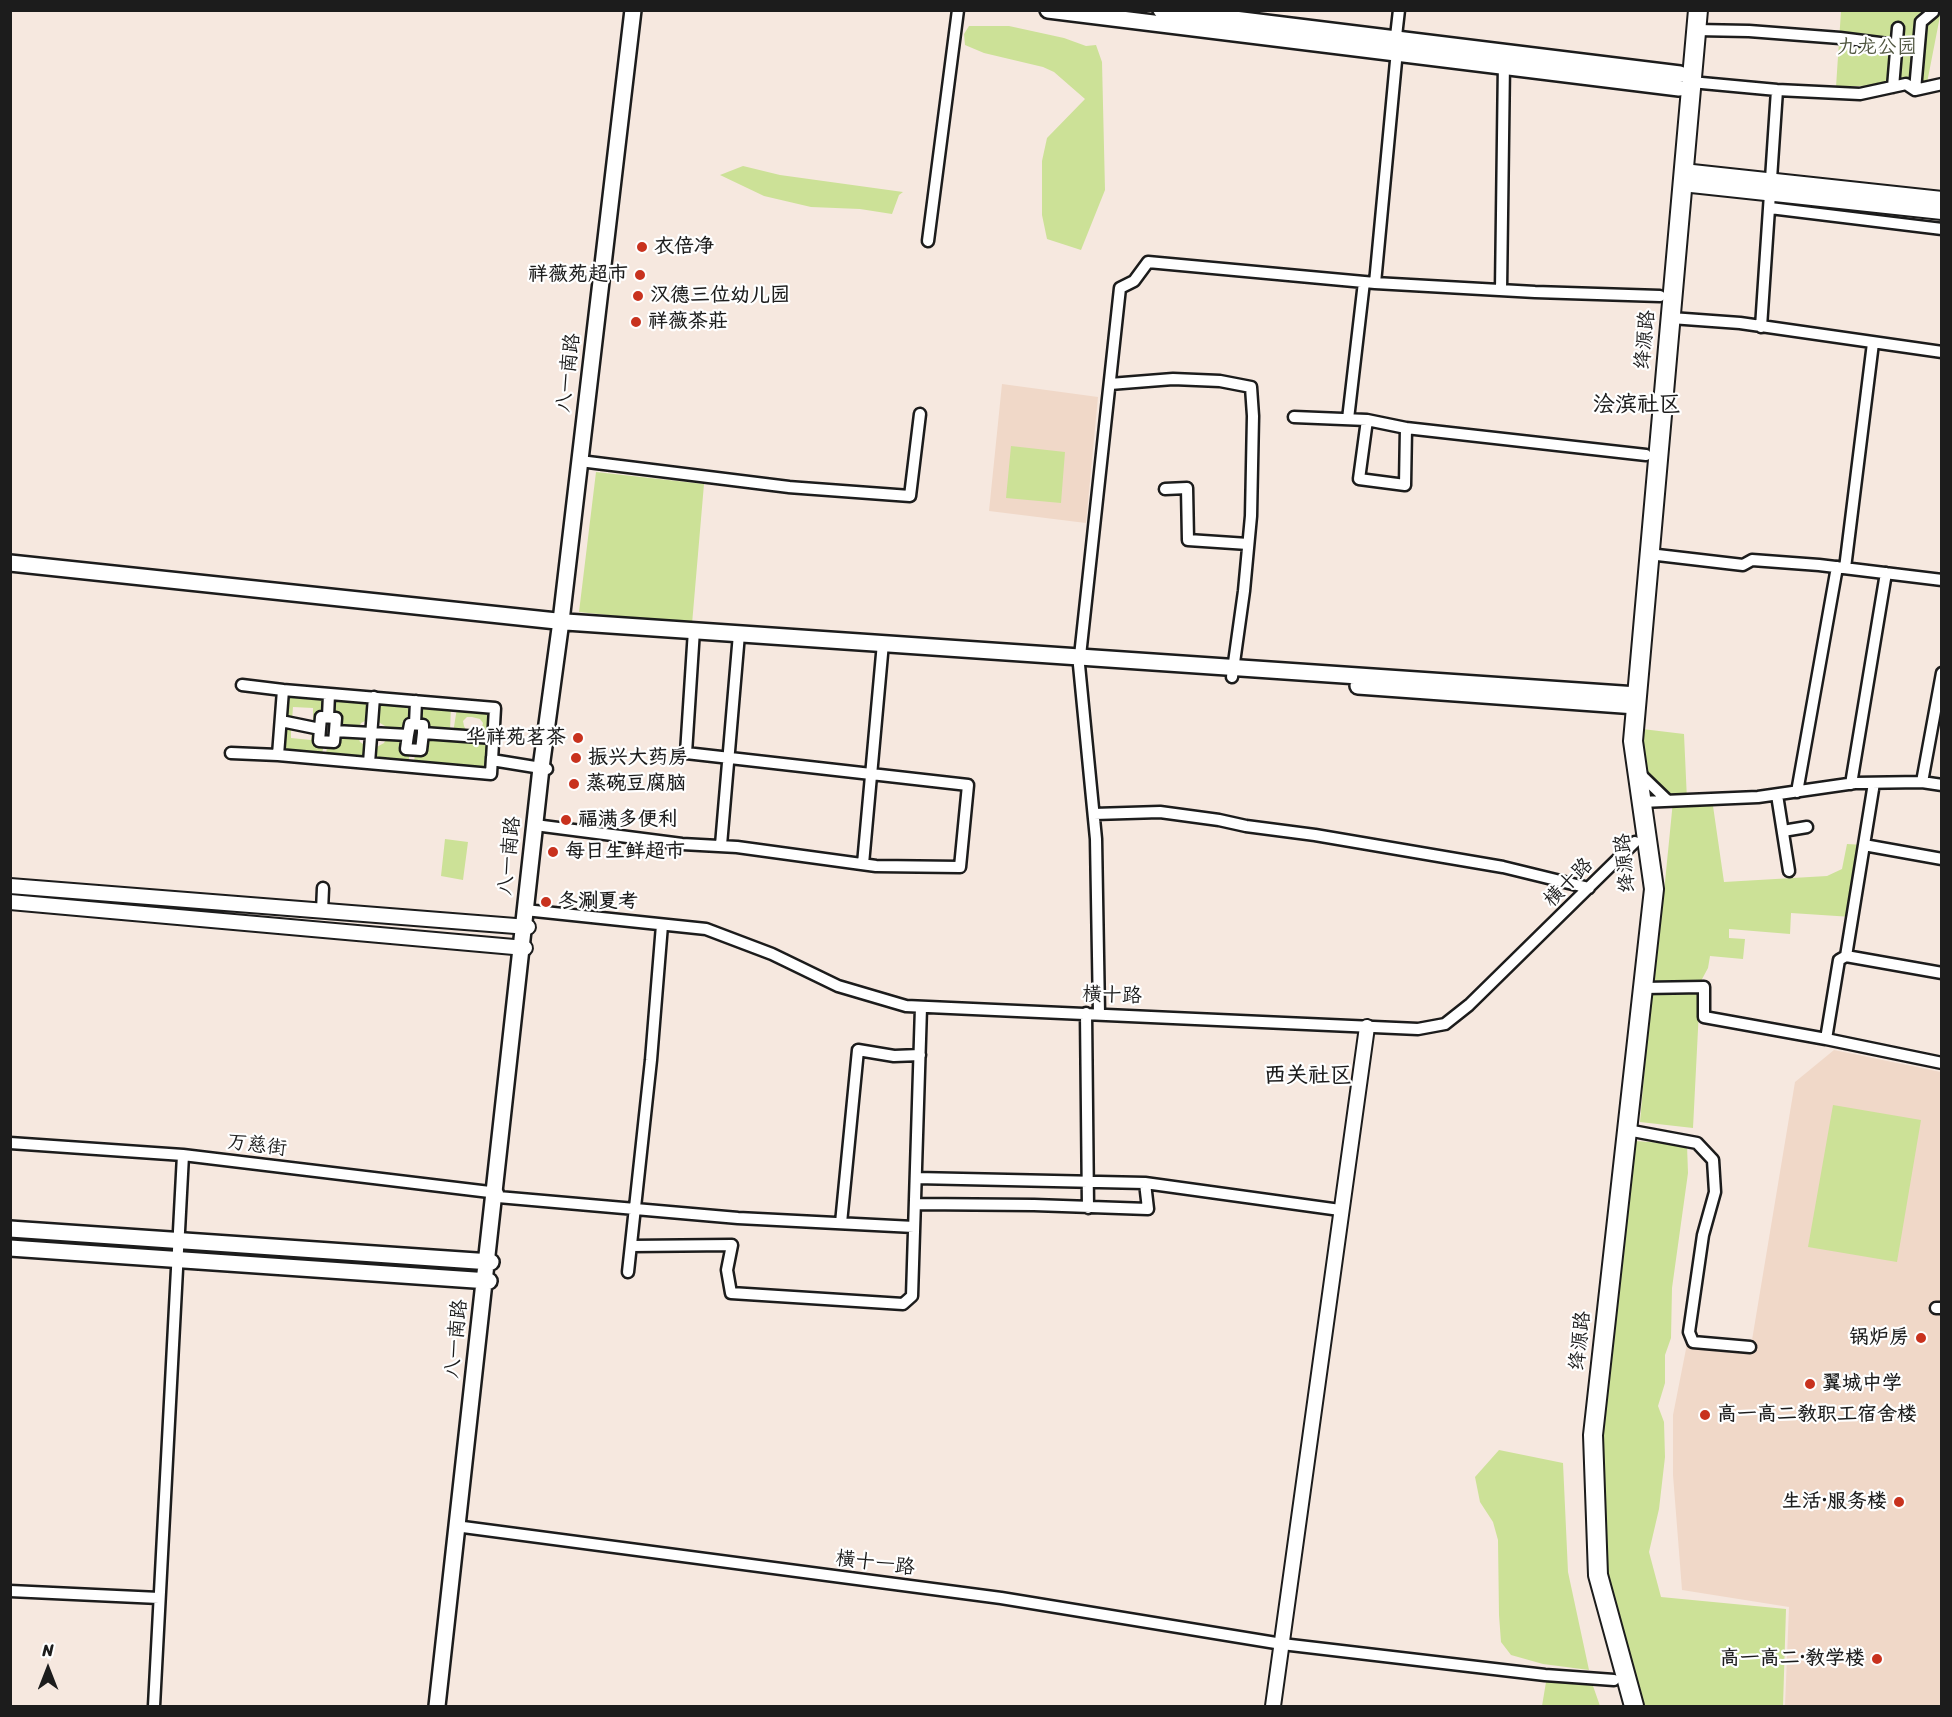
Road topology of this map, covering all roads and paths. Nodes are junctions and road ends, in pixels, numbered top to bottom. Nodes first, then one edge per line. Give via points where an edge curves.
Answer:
1 (633, 10) edge
2 (640, 10) edge
3 (958, 10) edge
4 (1048, 10) edge
5 (1399, 10) edge
6 (1686, 10) edge
7 (1698, 10) edge
8 (1932, 12) edge
9 (1160, 19) edge
10 (1898, 28) dead end
11 (1696, 30) junction
12 (1896, 45) junction
13 (1395, 53) junction
14 (1504, 60) junction
15 (1683, 81) junction
16 (1941, 84) edge
17 (1893, 87) junction
18 (1777, 90) junction
19 (1915, 90) junction
20 (1683, 178) junction
21 (1771, 195) junction
22 (1941, 199) edge
23 (1941, 212) edge
24 (1941, 229) edge
25 (928, 241) dead end
26 (1369, 283) junction
27 (1501, 290) junction
28 (1660, 296) junction
29 (1671, 318) junction
30 (1761, 327) junction
31 (1873, 343) junction
32 (1941, 352) edge
33 (1110, 384) junction
34 (920, 414) dead end
35 (1294, 417) dead end
36 (1348, 419) junction
37 (1367, 420) junction
38 (1406, 428) junction
39 (1646, 455) junction
40 (582, 461) junction
41 (1165, 489) dead end
42 (1248, 544) junction
43 (1649, 554) junction
44 (10, 563) edge
45 (1841, 568) junction
46 (10, 570) edge
47 (1886, 573) junction
48 (1941, 579) edge
49 (563, 624) junction
50 (693, 634) junction
51 (739, 637) junction
52 (882, 647) junction
53 (1079, 661) junction
54 (1233, 672) junction
55 (1941, 673) edge
56 (242, 685) dead end
57 (283, 690) junction
58 (329, 694) junction
59 (374, 697) junction
60 (1630, 700) junction
61 (416, 701) junction
62 (328, 717) junction
63 (280, 721) junction
64 (415, 724) junction
65 (320, 729) junction
66 (335, 730) junction
67 (371, 733) junction
68 (423, 733) junction
69 (408, 735) junction
70 (493, 738) junction
71 (325, 741) junction
72 (413, 749) junction
73 (231, 753) dead end
74 (278, 755) junction
75 (492, 757) junction
76 (729, 758) junction
77 (324, 759) junction
78 (369, 763) junction
79 (412, 767) junction
80 (544, 768) junction
81 (1637, 770) junction
82 (871, 774) junction
83 (1922, 782) junction
84 (1874, 783) junction
85 (1851, 784) junction
86 (1941, 785) edge
87 (1797, 792) junction
88 (1777, 795) junction
89 (1668, 801) junction
90 (1641, 802) junction
91 (1094, 814) junction
92 (537, 825) junction
93 (1807, 828) dead end
94 (1783, 831) junction
95 (1635, 842) junction
96 (1864, 845) junction
97 (721, 846) junction
98 (1941, 859) edge
99 (863, 864) junction
100 (1790, 871) dead end
101 (10, 886) edge
102 (323, 888) dead end
103 (1589, 888) junction
104 (10, 902) edge
105 (322, 910) junction
106 (528, 910) junction
107 (662, 925) junction
108 (526, 926) junction
109 (523, 948) junction
110 (1846, 956) junction
111 (1941, 973) edge
112 (1643, 988) junction
113 (921, 1006) junction
114 (1086, 1013) junction
115 (1099, 1013) junction
116 (1366, 1027) junction
117 (1826, 1039) junction
118 (920, 1055) junction
119 (1941, 1063) edge
120 (1627, 1130) junction
121 (10, 1143) edge
122 (183, 1155) junction
123 (916, 1178) junction
124 (1087, 1181) junction
125 (1145, 1183) junction
126 (496, 1194) junction
127 (915, 1204) junction
128 (1088, 1208) junction
129 (634, 1210) junction
130 (1341, 1210) junction
131 (841, 1223) junction
132 (914, 1227) junction
133 (10, 1229) edge
134 (178, 1241) junction
135 (631, 1246) junction
136 (10, 1248) edge
137 (177, 1259) junction
138 (488, 1262) junction
139 (628, 1272) dead end
140 (487, 1281) junction
141 (1750, 1347) dead end
142 (463, 1527) junction
143 (10, 1591) edge
144 (159, 1598) junction
145 (1282, 1644) junction
146 (1614, 1680) junction
147 (154, 1707) edge
148 (437, 1707) edge
149 (443, 1707) edge
150 (1273, 1707) edge
151 (1622, 1707) edge
152 (1634, 1707) edge

1 - 40 main road, 八一南路
2 - 40 main road, 八一南路
3 - 25 street
4 - 9 main road
5 - 13 street
6 - 15 highway, 绛源路
7 - 11 highway, 绛源路
8 - 19 street via 1921,22
9 - 13 main road
10 - 12 street
11 - 12 street
11 - 15 highway, 绛源路
12 - 17 street
13 - 14 main road
13 - 26 street
14 - 15 main road
14 - 27 street
15 - 18 street
15 - 20 highway, 绛源路
15 - 28 highway, 绛源路
16 - 19 street
17 - 18 street via 1860,94
17 - 19 street via 1906,84
18 - 21 street
20 - 21 street
20 - 29 highway, 绛源路
21 - 22 street
21 - 23 street
21 - 24 street
21 - 30 street
26 - 27 street
26 - 33 street via 1148,262 1134,281 1120,288
26 - 36 street
27 - 28 street
28 - 39 highway, 绛源路
29 - 30 street
29 - 43 highway, 绛源路
30 - 31 street
31 - 32 street
31 - 45 street
33 - 42 street via 1173,379 1251,387
33 - 53 street
34 - 40 street via 910,496 788,487
35 - 36 street
36 - 37 street
37 - 38 street
37 - 38 street via 1359,479 1405,485
38 - 39 street
39 - 60 highway, 绛源路
40 - 49 main road, 八一南路
41 - 42 street via 1186,488 1188,540
42 - 54 street
43 - 45 street via 1743,565 1752,560
43 - 60 highway, 绛源路
44 - 49 main road
45 - 47 street
45 - 87 street
46 - 49 main road
47 - 48 street
47 - 85 street
49 - 50 main road
49 - 80 main road, 八一南路
50 - 51 main road
50 - 76 street via 686,753
51 - 52 main road
51 - 76 street
52 - 53 main road
52 - 82 street
53 - 54 main road
53 - 91 street
54 - 60 main road
55 - 83 street
56 - 57 street
57 - 58 street
57 - 63 street
58 - 59 street
58 - 62 street
59 - 61 street
59 - 67 street
60 - 81 highway, 绛源路
60 - 95 highway, 绛源路 via 1620,742
61 - 64 street
61 - 70 street via 495,708
62 - 65 street via 321,717
62 - 66 street via 336,718
63 - 65 street
63 - 74 street
64 - 68 street via 423,725
64 - 69 street via 410,724
65 - 71 street via 319,741
66 - 67 street
66 - 71 street via 334,742
67 - 69 street
67 - 78 street
68 - 70 street
68 - 72 street via 421,750
69 - 72 street via 406,749
70 - 75 street
71 - 77 street
72 - 79 street
73 - 74 street
74 - 77 street
75 - 79 street via 491,774
75 - 80 street
76 - 82 street
76 - 97 street
77 - 78 street
78 - 79 street
80 - 92 main road, 八一南路
81 - 89 street
81 - 90 highway, 绛源路
82 - 99 street
82 - 99 street via 968,785 967,804 960,867
83 - 84 street
83 - 86 street
84 - 85 street
84 - 96 street
85 - 87 street
87 - 88 street
88 - 89 street
88 - 94 street
89 - 90 street
90 - 112 highway, 绛源路 via 1654,889
91 - 103 street via 1160,812 1219,820 1503,867
91 - 115 street
92 - 97 street
92 - 106 main road, 八一南路
93 - 94 street
94 - 100 street
95 - 103 street, 横十路
95 - 146 highway, 绛源路 via 1642,889 1581,1435 1586,1577
96 - 98 street
96 - 110 street
97 - 99 street
101 - 105 street
102 - 105 street
103 - 116 street, 横十路 via 1445,1024 1418,1029
104 - 109 street
105 - 108 street
106 - 107 street, 横十路
106 - 108 main road, 八一南路
107 - 113 street, 横十路 via 706,929 838,986 906,1006
107 - 129 street
108 - 109 main road, 八一南路
109 - 126 main road, 八一南路
110 - 111 street
110 - 117 street via 1839,960
112 - 117 street via 1704,987 1704,1017
112 - 120 highway, 绛源路
113 - 114 street, 横十路
113 - 118 street
114 - 115 street, 横十路
114 - 124 street
115 - 116 street, 横十路
116 - 130 street
117 - 119 street
118 - 123 street
118 - 131 street via 894,1056 858,1050
120 - 141 street via 1697,1143 1713,1160 1715,1192 1703,1235 1689,1332 1693,1342
120 - 152 highway, 绛源路 via 1593,1435 1598,1575
121 - 122 street, 万慈街
122 - 126 street, 万慈街
122 - 134 street
123 - 124 street
123 - 127 street
124 - 125 street
124 - 128 street
125 - 128 street via 1148,1209
125 - 130 street
126 - 129 street, 万慈街
126 - 138 main road, 八一南路
127 - 128 street
127 - 132 street
129 - 131 street, 万慈街
129 - 135 street
130 - 145 street
131 - 132 street, 万慈街
132 - 135 street via 912,1296 903,1304 731,1293 727,1270 732,1245
133 - 134 main road
134 - 137 street
134 - 138 main road
135 - 139 street
136 - 137 main road
137 - 140 main road
137 - 144 street
138 - 140 main road, 八一南路
140 - 142 main road, 八一南路
140 - 148 main road, 八一南路
142 - 145 street, 横十一路 via 1001,1598
142 - 149 main road, 八一南路
143 - 144 street
144 - 147 street
145 - 146 street, 横十一路
145 - 150 street
146 - 151 highway, 绛源路

